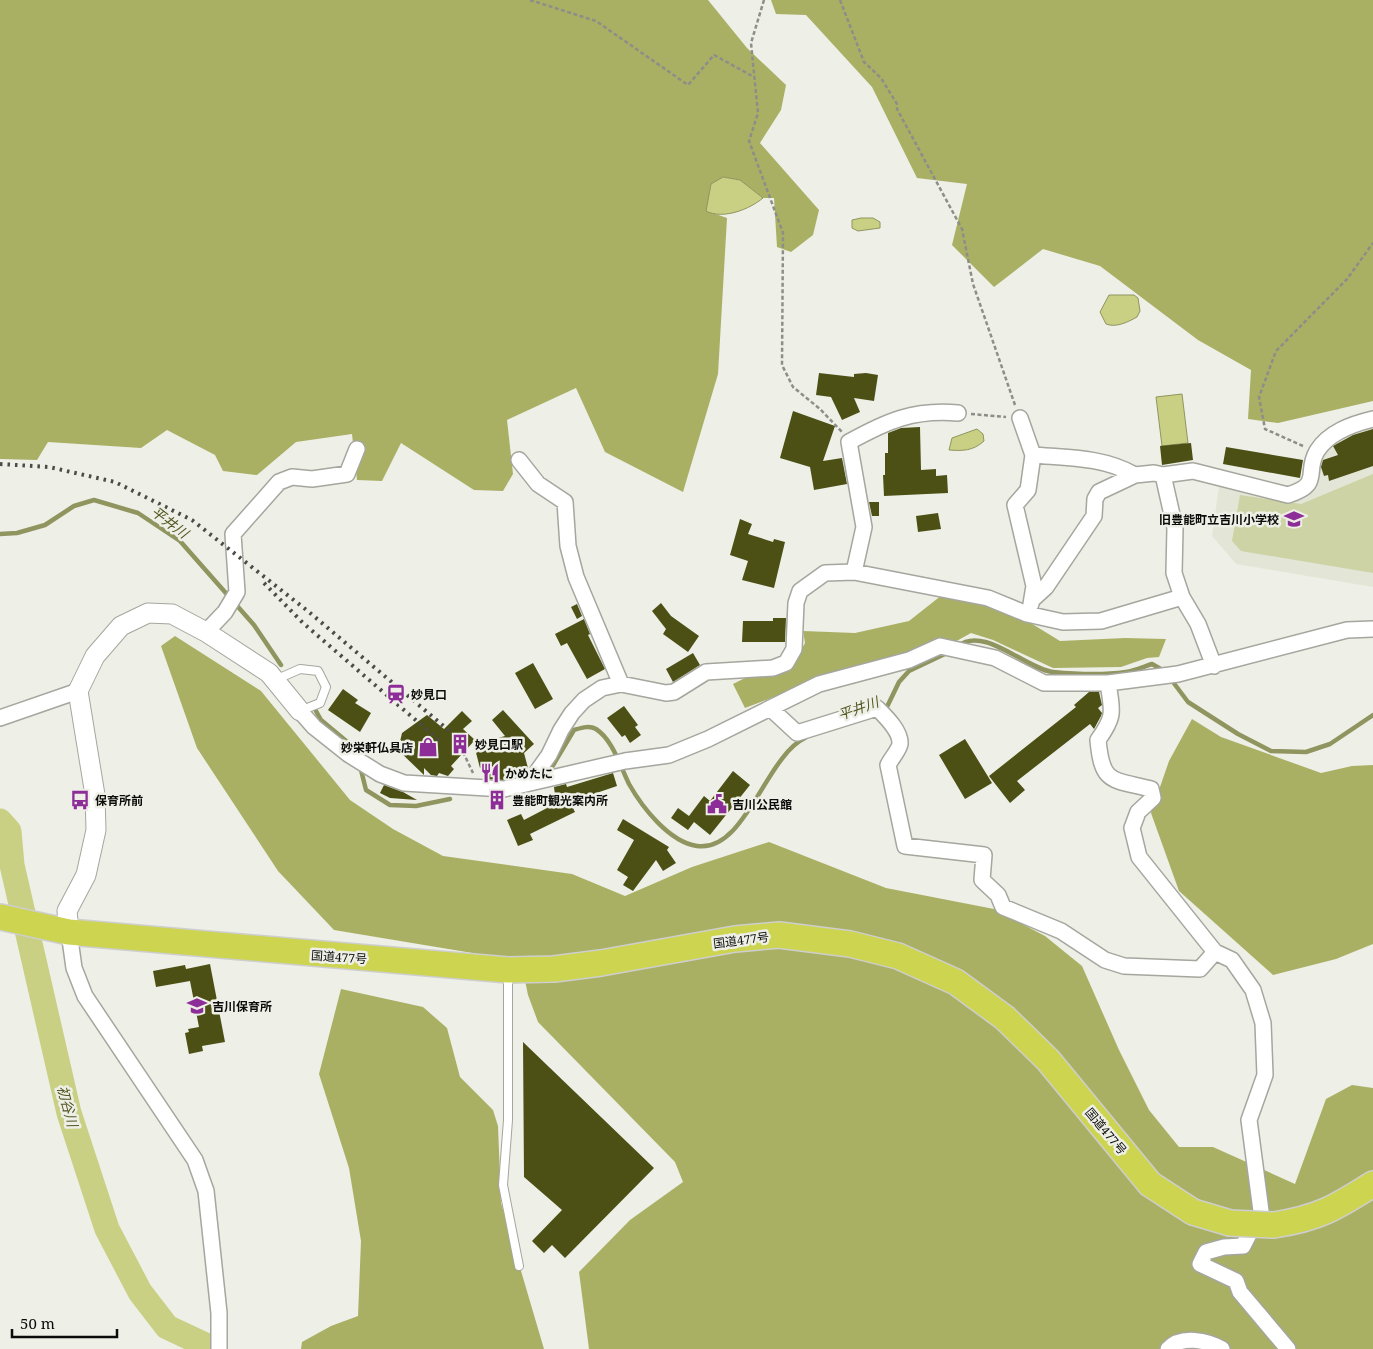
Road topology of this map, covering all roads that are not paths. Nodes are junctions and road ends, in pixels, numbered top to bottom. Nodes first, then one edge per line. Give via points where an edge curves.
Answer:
1 (958, 413) road end
2 (1020, 418) road end
3 (1373, 419) edge
4 (357, 449) dead end
5 (1033, 456) junction
6 (519, 460) dead end
7 (1135, 475) junction
8 (1163, 475) junction
9 (854, 572) junction
10 (1182, 597) junction
11 (1034, 598) junction
12 (1027, 614) junction
13 (1373, 629) edge
14 (206, 632) junction
15 (1214, 666) junction
16 (275, 680) junction
17 (1108, 683) junction
18 (621, 684) junction
19 (78, 691) junction
20 (770, 708) junction
21 (300, 711) junction
22 (0, 718) edge
23 (529, 783) junction
24 (2, 918) edge
25 (69, 932) junction
26 (1214, 952) junction
27 (508, 970) junction
28 (1373, 1184) edge
29 (519, 1266) dead end
30 (219, 1349) edge
31 (1168, 1349) edge
32 (1222, 1349) edge
33 (1288, 1349) edge

1 - 9 street via 905,415 878,425 850,442 864,527
2 - 5 street
3 - 8 street via 1350,425 1327,439 1316,452 1310,482 1300,491 1288,495 1193,471
4 - 14 street via 347,474 312,479 292,477 279,482 251,511 233,534 237,592 225,612
5 - 7 street via 1097,459
5 - 11 street via 1028,490 1015,505
6 - 18 street via 538,484 565,502 568,546 576,576
7 - 8 street
7 - 11 street via 1099,492 1094,516 1046,587
8 - 10 street via 1176,528 1174,573
9 - 12 street via 988,598
9 - 18 street via 825,573 800,591 796,602 794,649 786,663 772,668 706,672 674,692
10 - 12 street via 1101,621 1063,622
10 - 15 street via 1198,624
11 - 12 street
13 - 15 street via 1347,630
14 - 16 street
14 - 19 street via 172,614 148,613 121,626 95,656
15 - 17 street via 1157,678
16 - 21 street
16 - 21 lane via 300,669 318,671 326,687 320,703
17 - 20 street via 1044,683 995,658 940,646 909,660 819,684
17 - 26 street via 1112,711 1110,723 1098,740 1100,766 1112,779 1150,789 1152,798 1138,812 1132,828 1139,858
18 - 23 street via 602,688 584,700 561,730 549,755
19 - 22 street
19 - 25 street via 95,795 96,830 86,875 67,911
20 - 23 street via 669,755 625,761
20 - 26 street via 796,733 877,708 899,737 900,745 888,765 905,846 984,856 982,880 998,895 1003,907 1061,931 1105,960 1124,966 1200,969
21 - 23 street via 314,727 348,754 380,774 404,783 504,789
24 - 25 highway, 国道477号
25 - 27 highway, 国道477号
25 - 30 street via 74,968 85,996 196,1160 206,1191 219,1313
26 - 33 street via 1232,960 1253,990 1263,1023 1265,1075 1249,1120 1261,1211 1243,1246 1206,1252 1200,1264 1236,1281 1240,1292
27 - 28 highway, 国道477号, bridge via 554,969 735,939 779,935 850,944 898,956 956,982 1005,1018 1048,1060 1150,1184 1193,1212 1230,1223 1274,1225 1306,1220 1331,1210
27 - 29 lane via 508,1120 503,1185
31 - 32 street via 1172,1344 1189,1340

